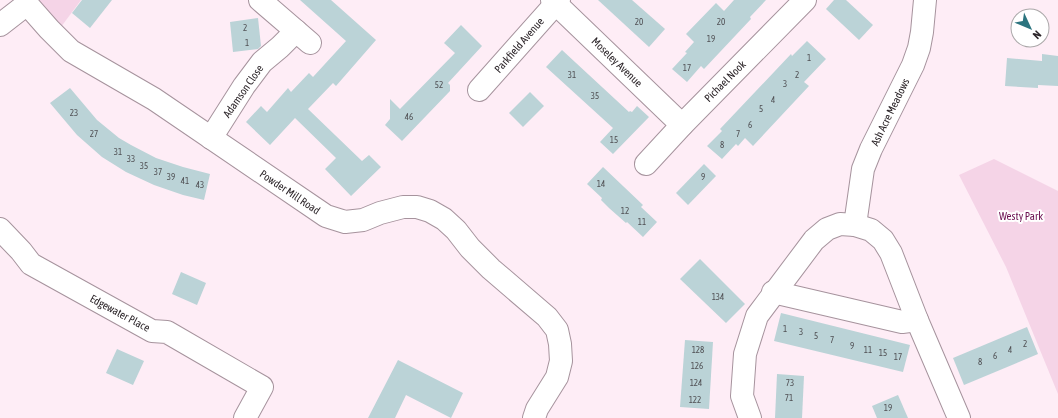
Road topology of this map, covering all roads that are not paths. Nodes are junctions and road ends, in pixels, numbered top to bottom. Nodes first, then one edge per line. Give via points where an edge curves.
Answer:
1 (805, 0) edge
2 (925, 0) edge
3 (556, 1) edge
4 (26, 2) edge
5 (263, 2) edge
6 (0, 25) edge
7 (480, 90) dead end
8 (682, 125) junction
9 (211, 138) junction
10 (646, 164) dead end
11 (855, 225) junction
12 (0, 229) edge
13 (774, 292) junction
14 (917, 320) junction
15 (245, 418) edge
16 (534, 418) edge
17 (750, 418) edge
18 (960, 418) edge

1 - 8 street, Pichael Nook
2 - 11 street, Ash Acre Meadows via 922,32 913,65 863,169
3 - 7 street, Parkfield Avenue
3 - 8 street, Moseley Avenue
4 - 6 street, Powder Mill Road
4 - 9 street, Powder Mill Road via 71,51 154,99
5 - 9 street, Adamson Close via 303,37 280,47 262,62
8 - 10 street, Pichael Nook
9 - 16 street, Powder Mill Road via 326,216 346,222 363,220 403,207 417,207 444,219 491,270 547,317 557,330 561,361 557,377
11 - 13 street via 840,224 827,229 814,240
11 - 14 street via 871,230 883,240 891,253
12 - 15 street, Edgewater Place via 31,264 152,331 167,332 262,386
13 - 14 street via 902,322
13 - 17 street via 757,316 745,354 742,396
14 - 18 street

